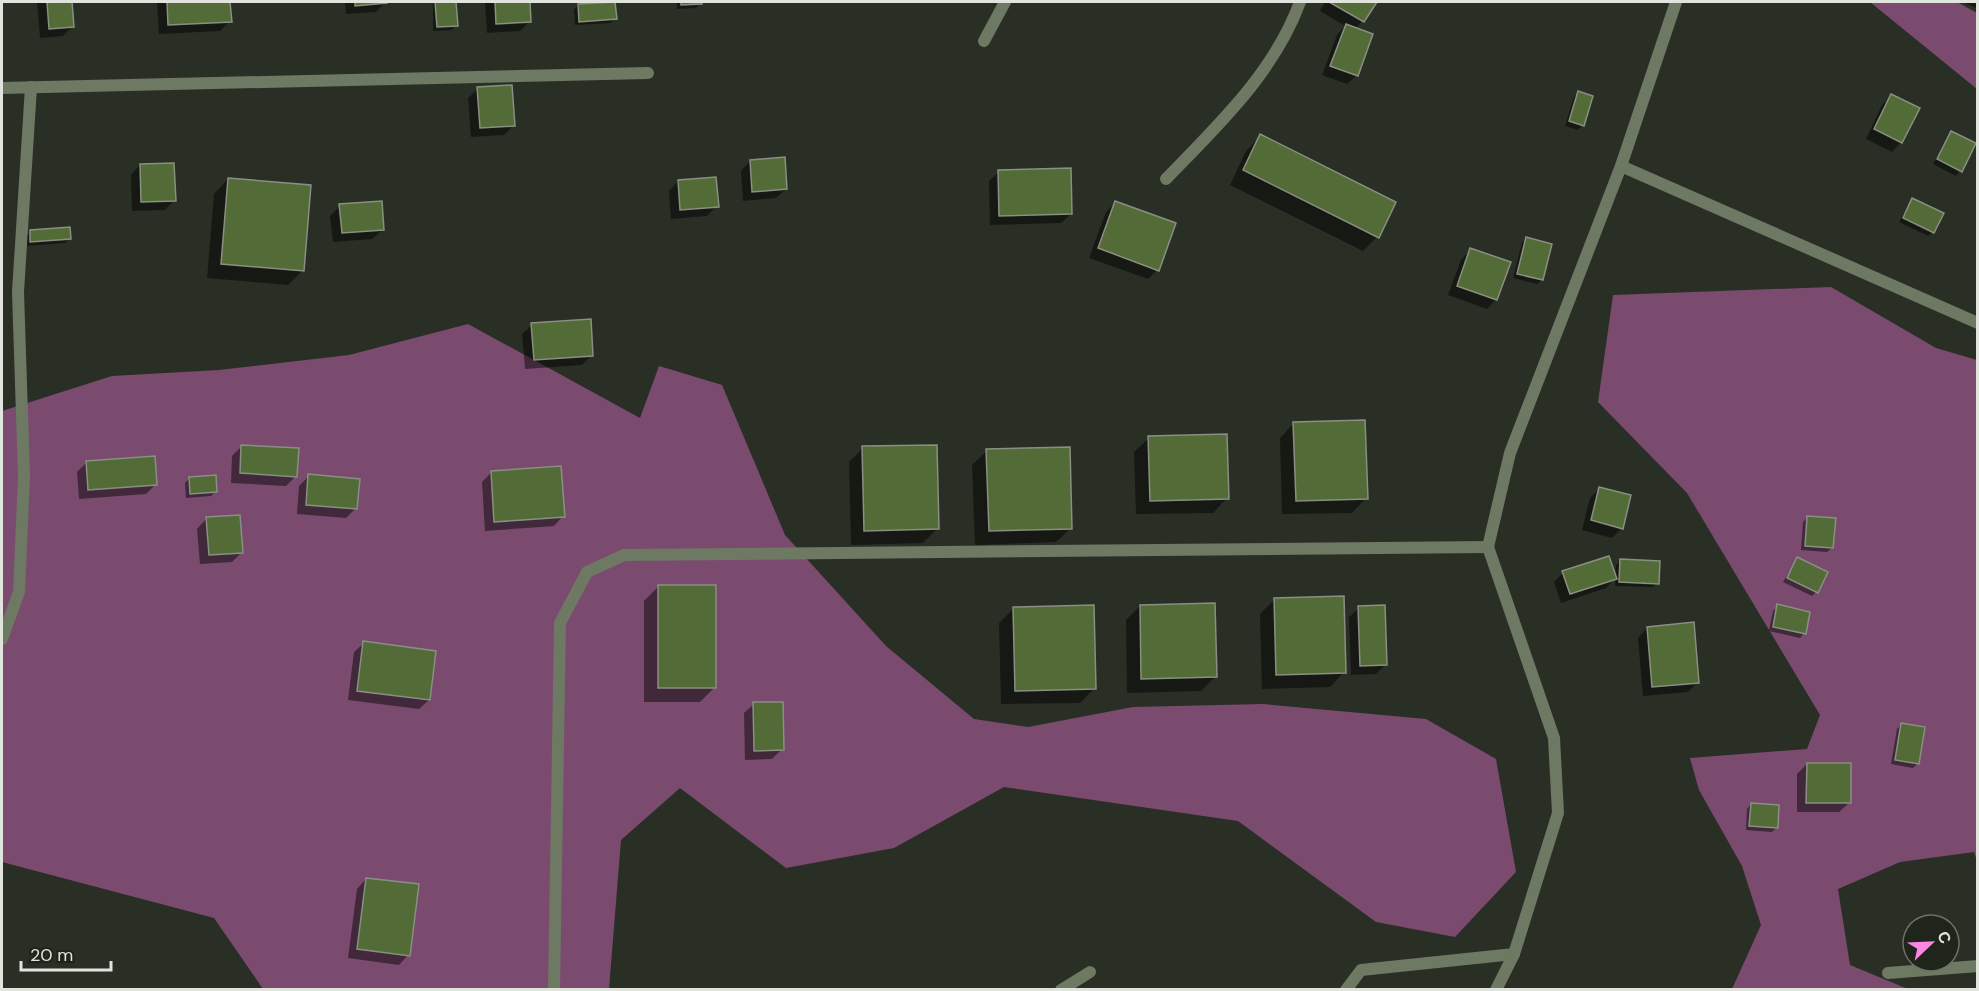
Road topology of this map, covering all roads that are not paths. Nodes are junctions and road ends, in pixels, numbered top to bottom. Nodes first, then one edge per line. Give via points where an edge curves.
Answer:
1 (1005, 2) edge
2 (1300, 2) edge
3 (1676, 2) edge
4 (984, 41) dead end
5 (648, 73) dead end
6 (31, 87) junction
7 (2, 88) edge
8 (1621, 166) junction
9 (1166, 179) dead end
10 (1977, 323) edge
11 (1488, 547) junction
12 (2, 639) edge
13 (1514, 954) junction
14 (1977, 966) edge
15 (1090, 972) dead end
16 (1888, 973) dead end
17 (554, 990) edge
18 (1061, 990) edge
19 (1346, 990) edge
20 (1496, 990) edge

1 - 4 street
2 - 9 street via 1275,56
3 - 8 street
5 - 6 street
6 - 7 street
6 - 12 street via 18,292 24,476 19,592
8 - 10 street
8 - 11 street via 1510,453
11 - 13 street via 1554,738 1558,813
11 - 17 street via 624,555 587,572 560,623
13 - 19 street via 1361,970
13 - 20 street
14 - 16 street
15 - 18 street

